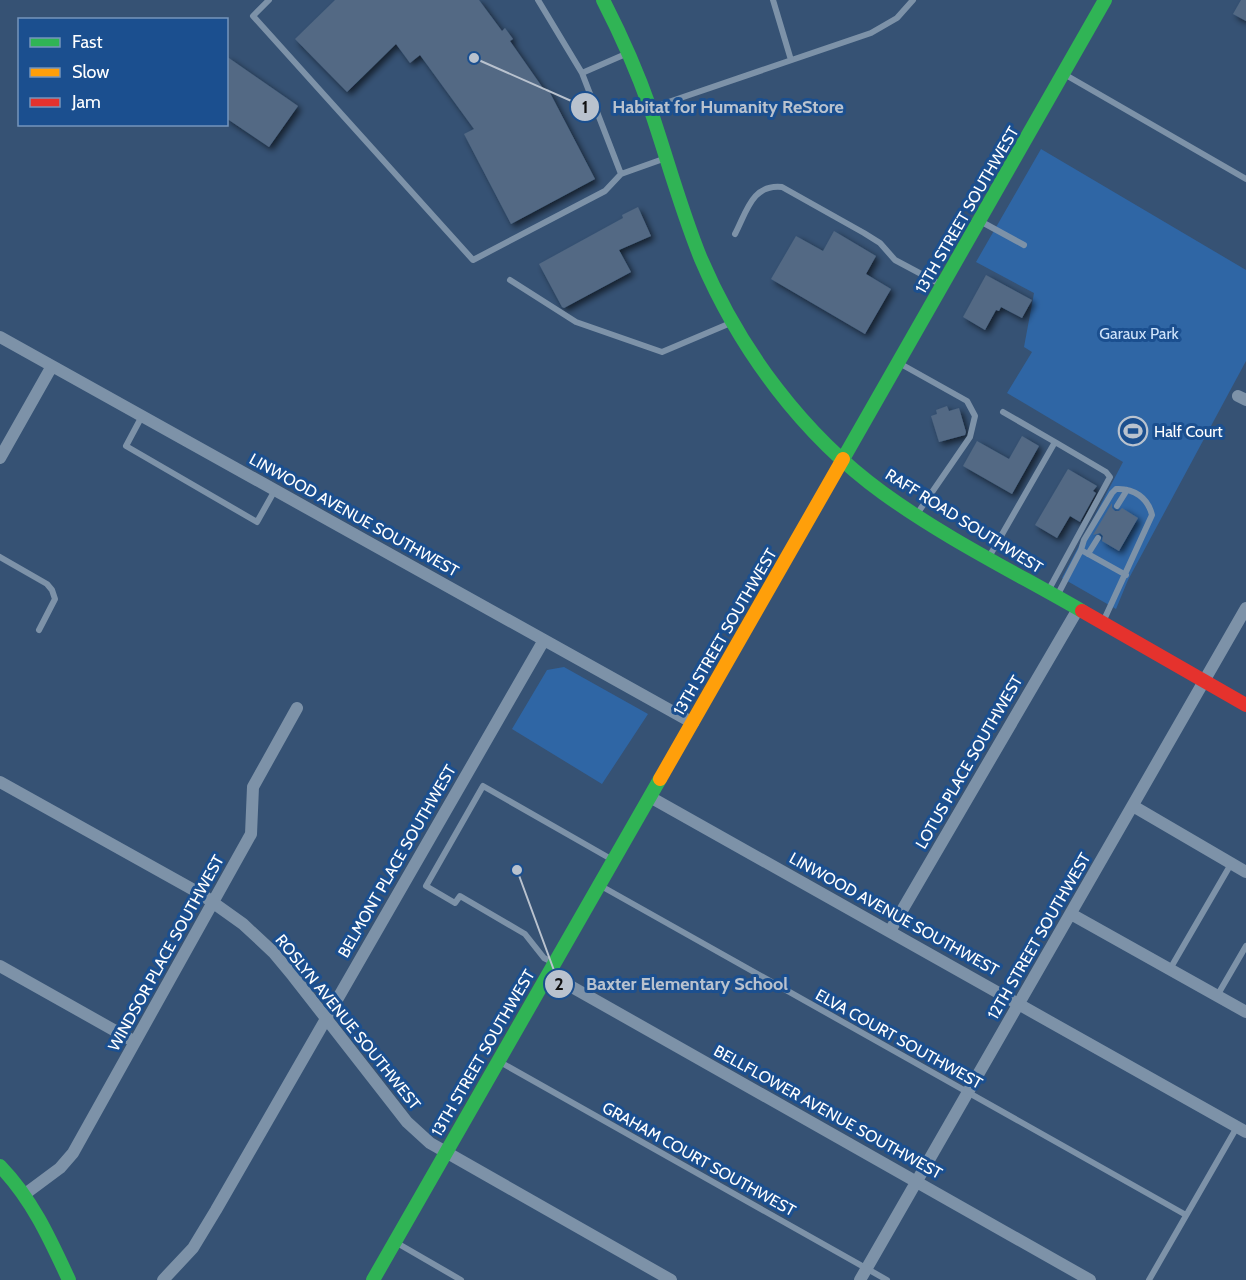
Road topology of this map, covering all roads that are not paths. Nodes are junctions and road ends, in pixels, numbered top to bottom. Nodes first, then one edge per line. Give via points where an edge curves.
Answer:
1 (269, 0) edge
2 (538, 0) edge
3 (603, 0) edge
4 (773, 0) edge
5 (914, 0) edge
6 (1105, 0) edge
7 (629, 53) junction
8 (791, 60) junction
9 (582, 73) junction
10 (1063, 74) junction
11 (651, 108) junction
12 (666, 158) junction
13 (621, 174) junction
14 (1246, 179) edge
15 (980, 221) junction
16 (735, 234) dead end
17 (1024, 245) dead end
18 (510, 280) dead end
19 (943, 286) junction
20 (733, 322) junction
21 (0, 337) edge
22 (898, 363) junction
23 (52, 366) junction
24 (1003, 412) dead end
25 (142, 416) junction
26 (1055, 442) junction
27 (0, 458) edge
28 (843, 460) junction
29 (275, 490) junction
30 (1127, 490) junction
31 (1118, 506) dead end
32 (916, 514) junction
33 (1098, 538) dead end
34 (1081, 550) junction
35 (1088, 554) junction
36 (0, 557) edge
37 (988, 557) junction
38 (1126, 575) junction
39 (1052, 594) junction
40 (1246, 608) edge
41 (1078, 609) junction
42 (1103, 623) junction
43 (39, 630) dead end
44 (544, 640) junction
45 (1204, 681) junction
46 (1246, 705) edge
47 (297, 708) dead end
48 (693, 723) junction
49 (0, 782) edge
50 (650, 796) junction
51 (1133, 806) junction
52 (614, 861) junction
53 (1232, 863) junction
54 (1246, 872) edge
55 (600, 885) junction
56 (214, 903) junction
57 (1071, 914) junction
58 (890, 931) junction
59 (1246, 946) edge
60 (0, 966) edge
61 (551, 968) junction
62 (1170, 970) junction
63 (1217, 996) junction
64 (1019, 1004) junction
65 (1246, 1012) edge
66 (325, 1020) junction
67 (135, 1042) junction
68 (498, 1061) junction
69 (968, 1093) junction
70 (1242, 1129) edge
71 (445, 1152) junction
72 (0, 1166) edge
73 (917, 1182) junction
74 (25, 1194) junction
75 (1186, 1215) junction
76 (395, 1242) junction
77 (867, 1269) junction
78 (69, 1280) edge
79 (163, 1280) edge
80 (373, 1280) edge
81 (462, 1280) edge
82 (671, 1280) edge
83 (860, 1280) edge
84 (887, 1280) edge
85 (1090, 1280) edge
86 (1149, 1280) edge

1 - 13 lane via 253,16 474,260 605,191
2 - 9 lane
3 - 7 street, RAFF ROAD SOUTHWEST
4 - 8 lane
5 - 8 lane via 897,18 871,33
6 - 10 street, 13TH STREET SOUTHWEST
7 - 9 lane
7 - 11 street, RAFF ROAD SOUTHWEST
8 - 11 lane
9 - 13 lane
10 - 14 lane
10 - 15 street, 13TH STREET SOUTHWEST
11 - 12 street, RAFF ROAD SOUTHWEST
12 - 13 lane
12 - 20 street, RAFF ROAD SOUTHWEST via 693,239
15 - 17 lane
15 - 19 street, 13TH STREET SOUTHWEST
16 - 19 lane via 757,192 769,186 782,187 864,232 895,260
18 - 20 lane via 576,322 662,352
19 - 22 street, 13TH STREET SOUTHWEST
20 - 28 street, RAFF ROAD SOUTHWEST via 787,398
21 - 23 street, LINWOOD AVENUE SOUTHWEST
22 - 28 street, 13TH STREET SOUTHWEST
22 - 32 lane via 966,401 975,416 970,437
23 - 25 street, LINWOOD AVENUE SOUTHWEST
23 - 27 street
24 - 26 lane
25 - 29 street, LINWOOD AVENUE SOUTHWEST
25 - 29 lane via 126,446 257,522
26 - 37 lane
26 - 39 lane via 1110,477
28 - 32 street, RAFF ROAD SOUTHWEST
28 - 48 street, 13TH STREET SOUTHWEST
29 - 44 street, LINWOOD AVENUE SOUTHWEST
30 - 31 lane
30 - 34 lane via 1116,489 1112,493
30 - 38 lane via 1149,504 1152,515
32 - 37 street, RAFF ROAD SOUTHWEST
33 - 35 lane
34 - 35 lane
34 - 39 lane
35 - 38 lane
36 - 43 lane via 52,590 52,608
37 - 39 street, RAFF ROAD SOUTHWEST
38 - 42 lane
39 - 41 street, RAFF ROAD SOUTHWEST
40 - 45 street, 12TH STREET SOUTHWEST
41 - 42 street, RAFF ROAD SOUTHWEST
41 - 58 street, LOTUS PLACE SOUTHWEST
42 - 45 street, RAFF ROAD SOUTHWEST
44 - 48 street, LINWOOD AVENUE SOUTHWEST
44 - 66 street, BELMONT PLACE SOUTHWEST
45 - 46 street, RAFF ROAD SOUTHWEST
45 - 51 street, 12TH STREET SOUTHWEST
47 - 56 street, WINDSOR PLACE SOUTHWEST via 253,788 251,834
48 - 50 street, 13TH STREET SOUTHWEST
49 - 56 street, ROSLYN AVENUE SOUTHWEST
50 - 52 street, 13TH STREET SOUTHWEST
50 - 58 street, LINWOOD AVENUE SOUTHWEST
51 - 53 street
51 - 57 street, 12TH STREET SOUTHWEST
52 - 55 street, 13TH STREET SOUTHWEST
52 - 61 lane via 483,786 426,886 455,903 460,896 525,934
53 - 54 street
53 - 62 lane
55 - 61 street, 13TH STREET SOUTHWEST
55 - 69 lane, ELVA COURT SOUTHWEST
56 - 66 street, ROSLYN AVENUE SOUTHWEST via 273,952
56 - 67 street, WINDSOR PLACE SOUTHWEST
57 - 62 street
57 - 64 street, 12TH STREET SOUTHWEST
58 - 64 street, LINWOOD AVENUE SOUTHWEST
59 - 63 lane
60 - 67 street
61 - 68 street, 13TH STREET SOUTHWEST
61 - 73 street, BELLFLOWER AVENUE SOUTHWEST
62 - 63 street
63 - 65 street
64 - 69 street, 12TH STREET SOUTHWEST
64 - 70 street, LINWOOD AVENUE SOUTHWEST
66 - 71 street, ROSLYN AVENUE SOUTHWEST via 406,1122
66 - 79 street, BELMONT PLACE SOUTHWEST via 193,1248
67 - 74 street, WINDSOR PLACE SOUTHWEST via 73,1153
68 - 71 street, 13TH STREET SOUTHWEST
68 - 77 lane, GRAHAM COURT SOUTHWEST
69 - 73 street, 12TH STREET SOUTHWEST
69 - 75 lane, ELVA COURT SOUTHWEST
70 - 75 lane
71 - 76 street, 13TH STREET SOUTHWEST
71 - 82 street, ROSLYN AVENUE SOUTHWEST
72 - 74 street
73 - 77 street, 12TH STREET SOUTHWEST
73 - 85 street, BELLFLOWER AVENUE SOUTHWEST
74 - 78 street
75 - 86 lane
76 - 80 street, 13TH STREET SOUTHWEST
76 - 81 lane
77 - 83 street, 12TH STREET SOUTHWEST
77 - 84 lane, GRAHAM COURT SOUTHWEST

